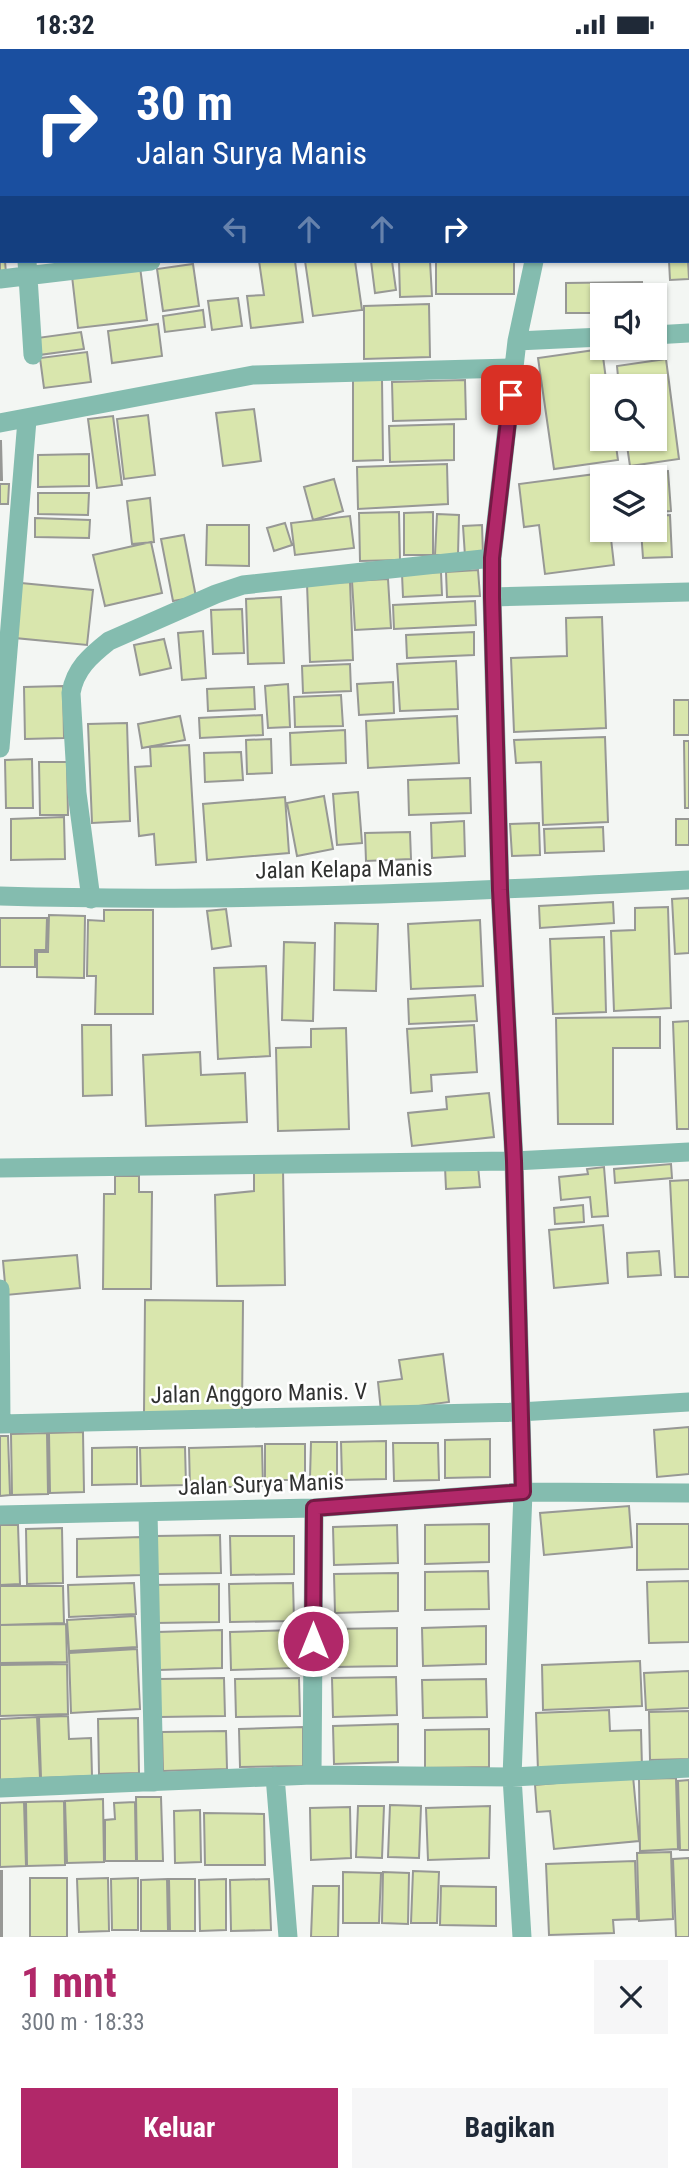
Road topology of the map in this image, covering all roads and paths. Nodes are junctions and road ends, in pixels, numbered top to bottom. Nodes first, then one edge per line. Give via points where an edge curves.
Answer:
1 (116, 263) edge
2 (534, 263) edge
3 (27, 268) edge
4 (0, 279) edge
5 (689, 334) edge
6 (667, 335) edge
7 (590, 338) edge
8 (517, 341) junction
9 (33, 355) dead end
10 (514, 368) junction
11 (27, 420) junction
12 (0, 423) edge
13 (492, 558) junction
14 (689, 592) edge
15 (492, 597) junction
16 (0, 748) edge
17 (689, 880) edge
18 (500, 890) junction
19 (0, 896) edge
20 (91, 899) junction
21 (689, 1152) edge
22 (514, 1161) junction
23 (0, 1168) edge
24 (0, 1289) edge
25 (689, 1402) edge
26 (519, 1412) junction
27 (1, 1424) edge
28 (523, 1492) junction
29 (689, 1493) edge
30 (314, 1508) junction
31 (148, 1512) junction
32 (0, 1515) edge
33 (689, 1768) edge
34 (312, 1775) junction
35 (275, 1776) junction
36 (512, 1777) junction
37 (153, 1782) junction
38 (0, 1788) edge
39 (288, 1937) edge
40 (522, 1937) edge

1 - 3 street
2 - 8 street
3 - 4 street
3 - 9 street
5 - 6 street
7 - 8 street
8 - 10 street
10 - 11 street via 253,375
10 - 13 street
11 - 12 street
11 - 16 street
13 - 15 street
13 - 20 street via 243,586 109,641 96,651 74,677 71,693 77,793
14 - 15 street
15 - 18 street
17 - 18 street, Jalan Kelapa Manis
18 - 20 street, Jalan Kelapa Manis
18 - 22 street
19 - 20 street, Jalan Kelapa Manis
21 - 22 street
22 - 23 street
22 - 26 street
24 - 27 street
25 - 26 street, Jalan Anggoro Manis. V
26 - 27 street, Jalan Anggoro Manis. V
26 - 28 street
28 - 29 street, Jalan Surya Manis
28 - 30 street, Jalan Surya Manis
28 - 36 street
30 - 31 street, Jalan Surya Manis
30 - 34 street
31 - 32 street, Jalan Surya Manis
31 - 37 street
33 - 36 street
34 - 35 street
34 - 36 street
35 - 37 street
35 - 39 street
36 - 40 street
37 - 38 street

